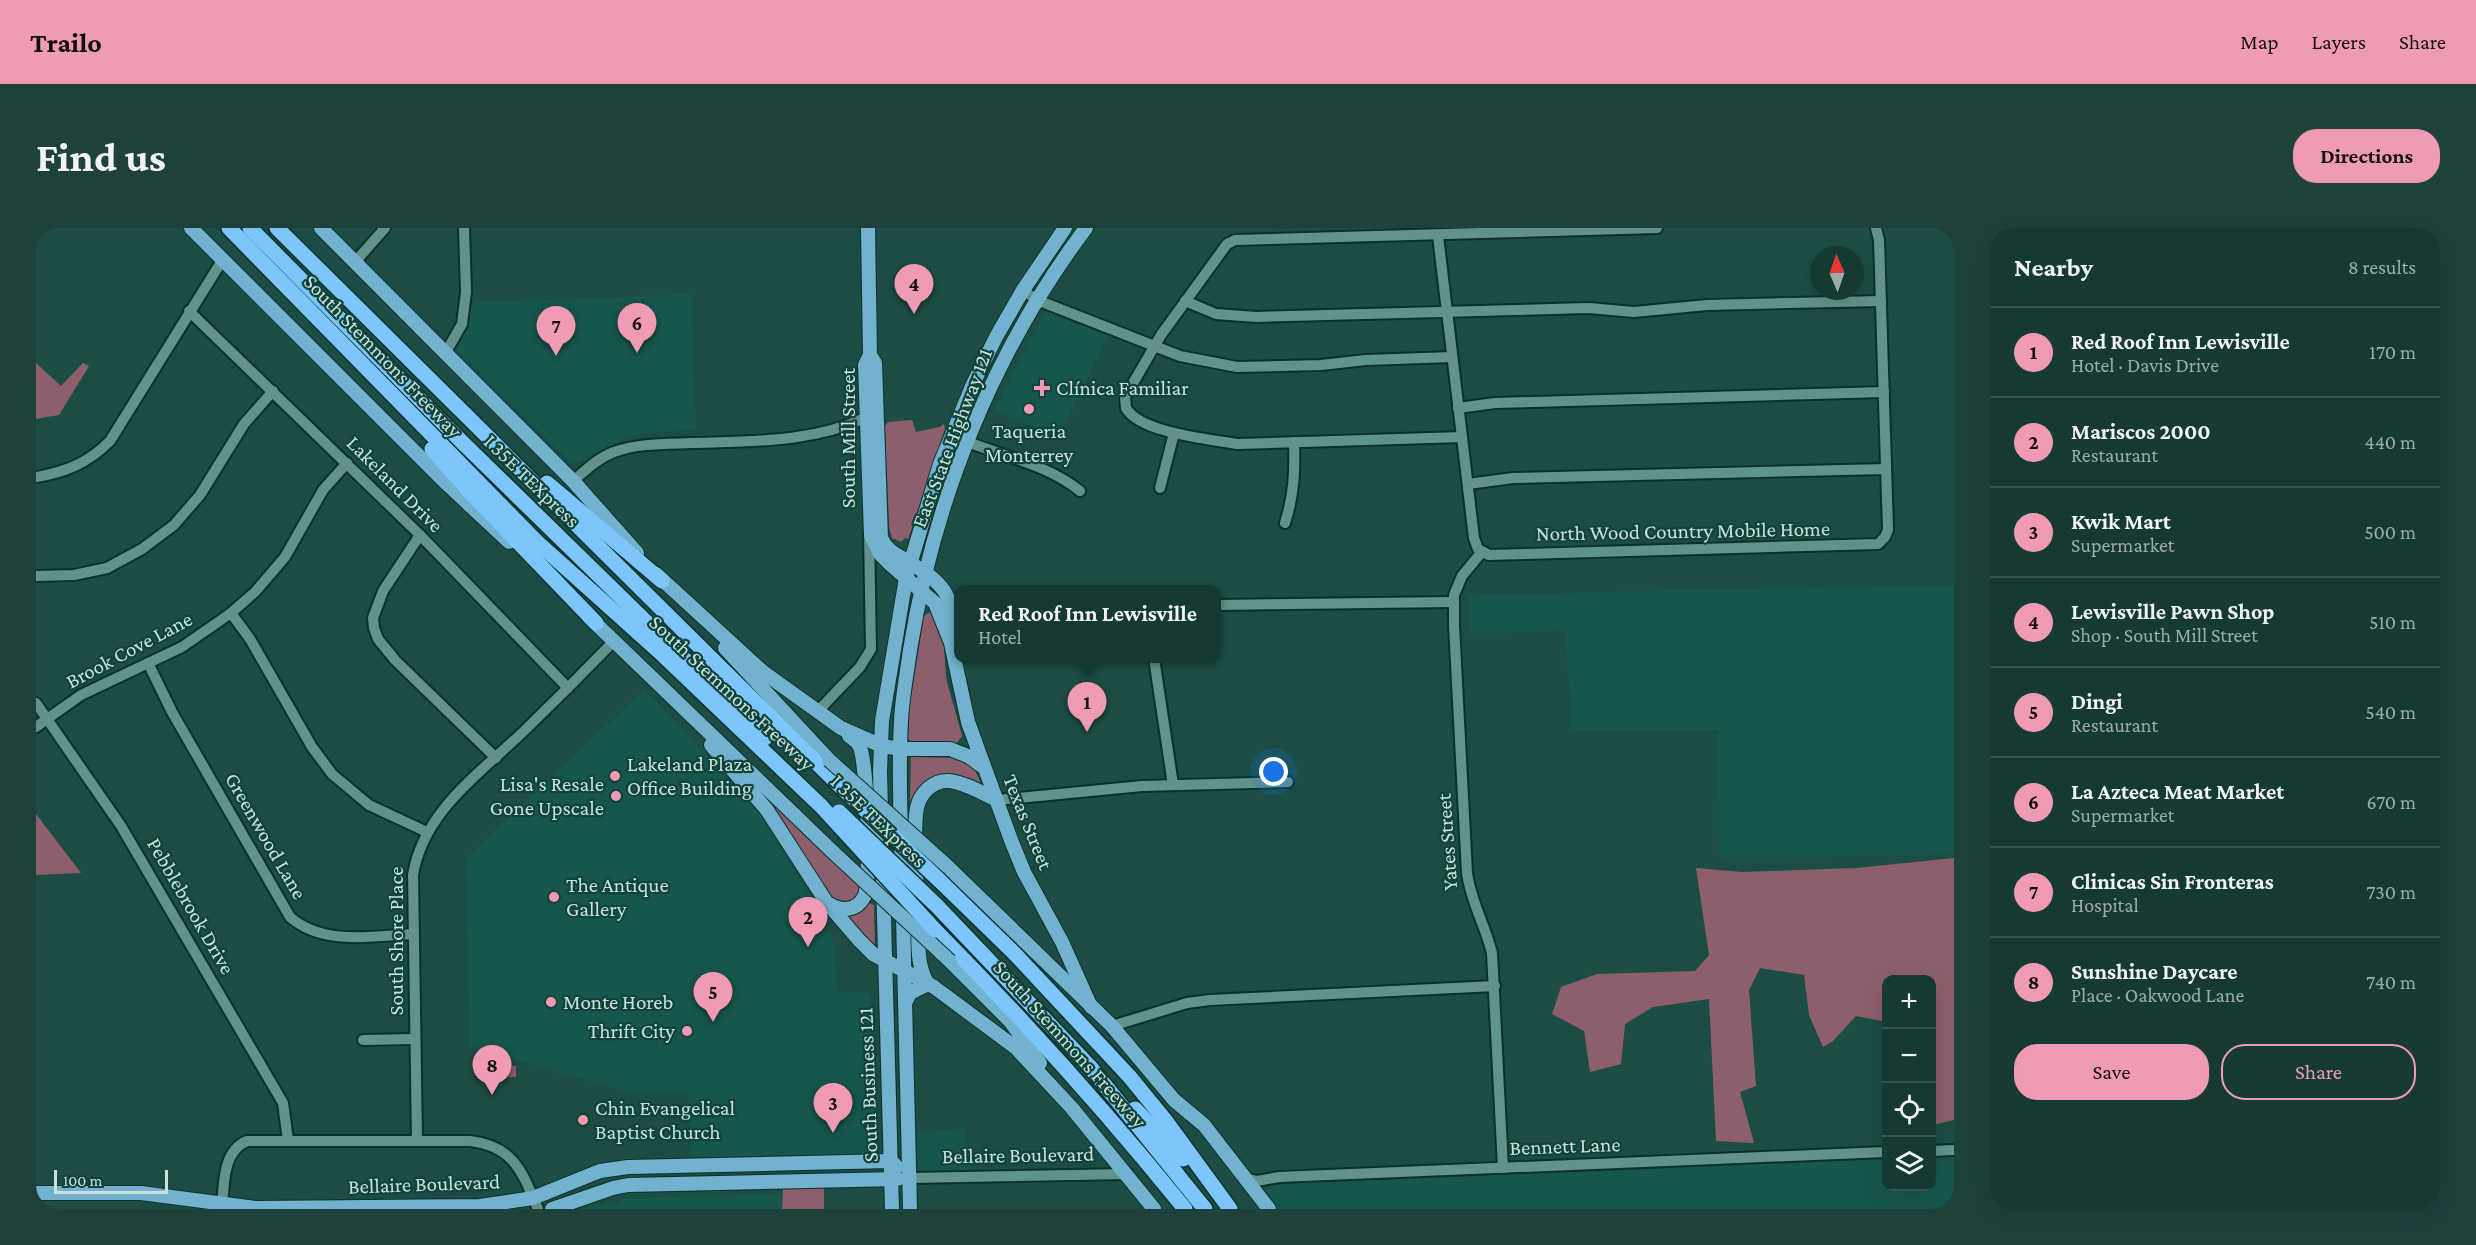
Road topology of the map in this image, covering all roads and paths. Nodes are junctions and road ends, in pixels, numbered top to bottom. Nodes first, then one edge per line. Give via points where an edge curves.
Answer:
1 (190, 228) edge
2 (229, 228) edge
3 (250, 228) edge
4 (277, 228) edge
5 (321, 228) edge
6 (385, 228) edge
7 (464, 228) edge
8 (868, 228) edge
9 (1065, 228) edge
10 (1086, 228) edge
11 (1657, 228) edge
12 (1876, 228) edge
13 (1438, 236) junction
14 (223, 259) junction
15 (355, 262) junction
16 (1023, 290) junction
17 (1037, 300) junction
18 (1185, 301) junction
19 (1881, 301) junction
20 (189, 311) junction
21 (1447, 312) junction
22 (321, 323) junction
23 (1155, 345) junction
24 (446, 352) junction
25 (1452, 357) junction
26 (273, 391) junction
27 (1884, 392) junction
28 (444, 395) junction
29 (1458, 408) junction
30 (872, 417) junction
31 (1174, 433) junction
32 (1462, 437) junction
33 (968, 442) junction
34 (1294, 442) junction
35 (347, 463) junction
36 (1886, 469) junction
37 (36, 477) edge
38 (573, 481) junction
39 (1468, 484) junction
40 (1160, 488) dead end
41 (1080, 491) dead end
42 (534, 512) junction
43 (874, 521) junction
44 (1285, 523) dead end
45 (420, 536) junction
46 (932, 549) junction
47 (1481, 553) junction
48 (910, 563) junction
49 (925, 573) junction
50 (36, 576) edge
51 (906, 578) junction
52 (662, 581) junction
53 (920, 589) junction
54 (943, 589) junction
55 (1454, 602) junction
56 (688, 605) junction
57 (1221, 605) edge
58 (954, 606) edge
59 (938, 609) junction
60 (954, 609) edge
61 (231, 613) junction
62 (596, 623) junction
63 (954, 623) edge
64 (614, 641) junction
65 (951, 643) junction
66 (664, 656) junction
67 (954, 657) edge
68 (148, 663) junction
69 (955, 663) edge
70 (1155, 663) edge
71 (659, 684) junction
72 (568, 688) junction
73 (36, 703) edge
74 (818, 711) junction
75 (47, 719) junction
76 (968, 722) junction
77 (36, 727) edge
78 (841, 728) junction
79 (882, 746) junction
80 (901, 749) junction
81 (950, 749) junction
82 (496, 758) junction
83 (982, 766) junction
84 (1288, 782) dead end
85 (1173, 785) junction
86 (997, 800) junction
87 (827, 806) junction
88 (427, 832) junction
89 (943, 873) junction
90 (827, 903) junction
91 (413, 934) junction
92 (885, 961) junction
93 (903, 971) junction
94 (928, 984) junction
95 (1495, 986) junction
96 (904, 1004) junction
97 (1091, 1007) junction
98 (1112, 1026) junction
99 (416, 1039) junction
100 (363, 1040) dead end
101 (887, 1046) junction
102 (1091, 1068) junction
103 (907, 1082) junction
104 (1071, 1107) junction
105 (288, 1140) junction
106 (417, 1141) junction
107 (1936, 1150) edge
108 (1954, 1150) edge
109 (1882, 1152) edge
110 (891, 1161) junction
111 (687, 1165) junction
112 (1503, 1168) junction
113 (1128, 1174) junction
114 (909, 1178) junction
115 (1245, 1178) junction
116 (892, 1179) junction
117 (687, 1184) junction
118 (36, 1193) edge
119 (590, 1195) junction
120 (535, 1203) edge
121 (222, 1207) edge
122 (552, 1209) edge
123 (577, 1209) edge
124 (892, 1209) edge
125 (910, 1209) edge
126 (1154, 1209) edge
127 (1185, 1209) edge
128 (1205, 1209) edge
129 (1228, 1209) edge
130 (1269, 1209) edge

1 - 14 main road, South Stemmons Freeway
2 - 22 highway, South Stemmons Freeway
3 - 42 highway, I 35E TEXpress
4 - 28 highway, South Stemmons Freeway
5 - 15 main road, South Stemmons Freeway
6 - 15 street
7 - 24 street via 466,292 462,324
8 - 30 main road, South Mill Street via 870,355 875,363
9 - 16 main road, East State Highway 121
10 - 17 main road, East State Highway 121
11 - 13 street
12 - 19 street, North Wood Country Mobile Home
13 - 18 street via 1235,240 1227,244
13 - 21 street
14 - 20 street
14 - 62 main road, South Stemmons Freeway via 446,483
15 - 24 main road, South Stemmons Freeway
16 - 17 street
16 - 48 main road, East State Highway 121 via 996,337 958,420 937,473
17 - 23 street
17 - 33 main road, East State Highway 121 via 1000,367
18 - 21 street via 1205,311 1230,316
18 - 23 street
19 - 21 street via 1707,305 1634,312 1589,308
19 - 27 street, North Wood Country Mobile Home
20 - 26 street, Lakeland Drive
20 - 37 street via 110,441 77,467
21 - 25 street
22 - 62 highway via 468,490
22 - 66 highway, South Stemmons Freeway via 537,542
23 - 25 street via 1180,356 1237,367
23 - 31 street via 1127,392 1126,408 1130,416
24 - 38 main road, South Stemmons Freeway
25 - 29 street
26 - 35 street, Lakeland Drive
26 - 50 street via 244,424 200,495 174,525 142,549 106,568 74,575
27 - 29 street via 1495,403
27 - 36 street, North Wood Country Mobile Home
28 - 52 highway
28 - 89 highway, South Stemmons Freeway, bridge via 837,783
29 - 32 street
30 - 38 street via 795,439 645,444 606,456
30 - 43 main road, South Mill Street
31 - 34 street via 1237,444
31 - 40 street
32 - 34 street
32 - 39 street
33 - 41 street via 1044,469
33 - 46 main road, East State Highway 121
34 - 44 street via 1295,476
35 - 45 street, Lakeland Drive
35 - 61 street, Brook Cove Lane via 323,490 285,557
36 - 39 street via 1513,478
36 - 47 street, North Wood Country Mobile Home via 1888,530 1872,546
38 - 52 main road, South Stemmons Freeway
39 - 47 street via 1474,538
42 - 66 highway via 651,632
42 - 87 highway, I 35E TEXpress
43 - 48 main road, South Mill Street via 885,546
43 - 51 main road, South Mill Street via 871,535 880,554
43 - 74 street, South Mill Street via 871,649 860,667
45 - 72 street, Lakeland Drive
45 - 82 street via 383,591 374,628 395,660
46 - 49 main road, East State Highway 121
46 - 54 main road
47 - 55 street, Yates Street via 1462,576
48 - 49 main road, South Mill Street
48 - 51 main road, East State Highway 121
49 - 53 main road, East State Highway 121
49 - 54 main road, Texas Street
51 - 53 main road, South Mill Street
51 - 79 main road, East State Highway 121 via 882,721
52 - 56 main road, South Stemmons Freeway
53 - 59 main road, Texas Street
53 - 80 main road, East State Highway 121 via 903,700
54 - 58 main road, Texas Street
55 - 57 street
55 - 95 street, Yates Street via 1467,873 1470,895 1492,953
56 - 74 main road, South Stemmons Freeway via 764,672
56 - 89 main road, South Stemmons Freeway, bridge via 829,760
59 - 60 street
59 - 65 main road, Texas Street
61 - 68 street, Brook Cove Lane via 182,648
61 - 88 street via 332,774 369,805
62 - 64 main road, South Stemmons Freeway
63 - 65 main road, Texas Street
64 - 71 main road, South Stemmons Freeway
64 - 72 street, South Shore Place
65 - 67 main road, Texas Street
66 - 87 highway, South Stemmons Freeway
68 - 75 street, Brook Cove Lane via 81,695
68 - 91 street, Greenwood Lane via 290,917 329,936
69 - 76 main road, Texas Street
70 - 85 street
71 - 90 main road, South Stemmons Freeway via 767,810
71 - 104 main road, South Stemmons Freeway, bridge via 1010,1021
72 - 82 street, South Shore Place
73 - 75 street, Pebblebrook Drive
74 - 78 main road, South Stemmons Freeway
75 - 77 street, Brook Cove Lane
75 - 105 street, Pebblebrook Drive via 121,826 277,1093 286,1112
76 - 81 main road via 962,743
76 - 83 main road, Texas Street
78 - 79 main road, South Stemmons Freeway
78 - 90 main road via 859,745 863,758 867,891 860,903 849,909
79 - 80 main road, South Stemmons Freeway
79 - 92 main road, East State Highway 121
80 - 81 main road, South Stemmons Freeway
80 - 93 main road, East State Highway 121
81 - 83 main road
82 - 88 street, South Shore Place via 441,811
83 - 86 main road, Texas Street
84 - 85 street
85 - 86 street
86 - 94 main road via 948,781 932,785 917,808 919,961
86 - 97 main road, Texas Street via 1024,872
87 - 102 highway, I 35E TEXpress, bridge via 937,906
87 - 127 highway, South Stemmons Freeway, bridge via 935,930 1011,1006 1083,1087
88 - 91 street, South Shore Place via 416,855 413,875
89 - 97 main road, South Stemmons Freeway
89 - 129 highway, South Stemmons Freeway via 1129,1076
90 - 92 main road, South Stemmons Freeway via 859,940
91 - 99 street, South Shore Place
92 - 93 main road, South Stemmons Freeway
92 - 101 main road, South Business 121
93 - 94 main road, South Stemmons Freeway
93 - 96 main road, South Business 121
94 - 96 main road via 910,993
94 - 104 main road, South Stemmons Freeway via 1004,1038
95 - 98 street via 1210,1000
95 - 112 street, Yates Street
96 - 103 main road, South Business 121
97 - 98 main road, South Stemmons Freeway
98 - 115 main road, South Stemmons Freeway via 1174,1100 1204,1125
99 - 100 street
99 - 106 street, South Shore Place
101 - 103 main road via 896,1049
101 - 110 main road, South Business 121
102 - 128 highway, I 35E TEXpress
102 - 129 highway via 1159,1132
103 - 114 main road, South Business 121
104 - 113 main road, South Stemmons Freeway
105 - 106 street
105 - 121 street via 248,1141 231,1153
106 - 120 street via 492,1145 518,1166
107 - 108 street
109 - 112 street, Bennett Lane
110 - 111 main road, Bellaire Boulevard
110 - 114 main road
110 - 116 main road, South Business 121
111 - 117 main road
111 - 120 main road, Bellaire Boulevard via 600,1171
112 - 115 street, Bennett Lane via 1257,1181
113 - 114 street, Bellaire Boulevard
113 - 126 main road, South Stemmons Freeway
114 - 116 main road, Bellaire Boulevard
114 - 125 main road, South Business 121
115 - 130 main road, South Stemmons Freeway
116 - 117 main road, Bellaire Boulevard
116 - 124 main road, South Business 121
117 - 119 main road, Bellaire Boulevard via 628,1185
118 - 121 main road, Bellaire Boulevard via 141,1193
119 - 122 main road, Bellaire Boulevard
119 - 123 main road
120 - 121 main road, Bellaire Boulevard

